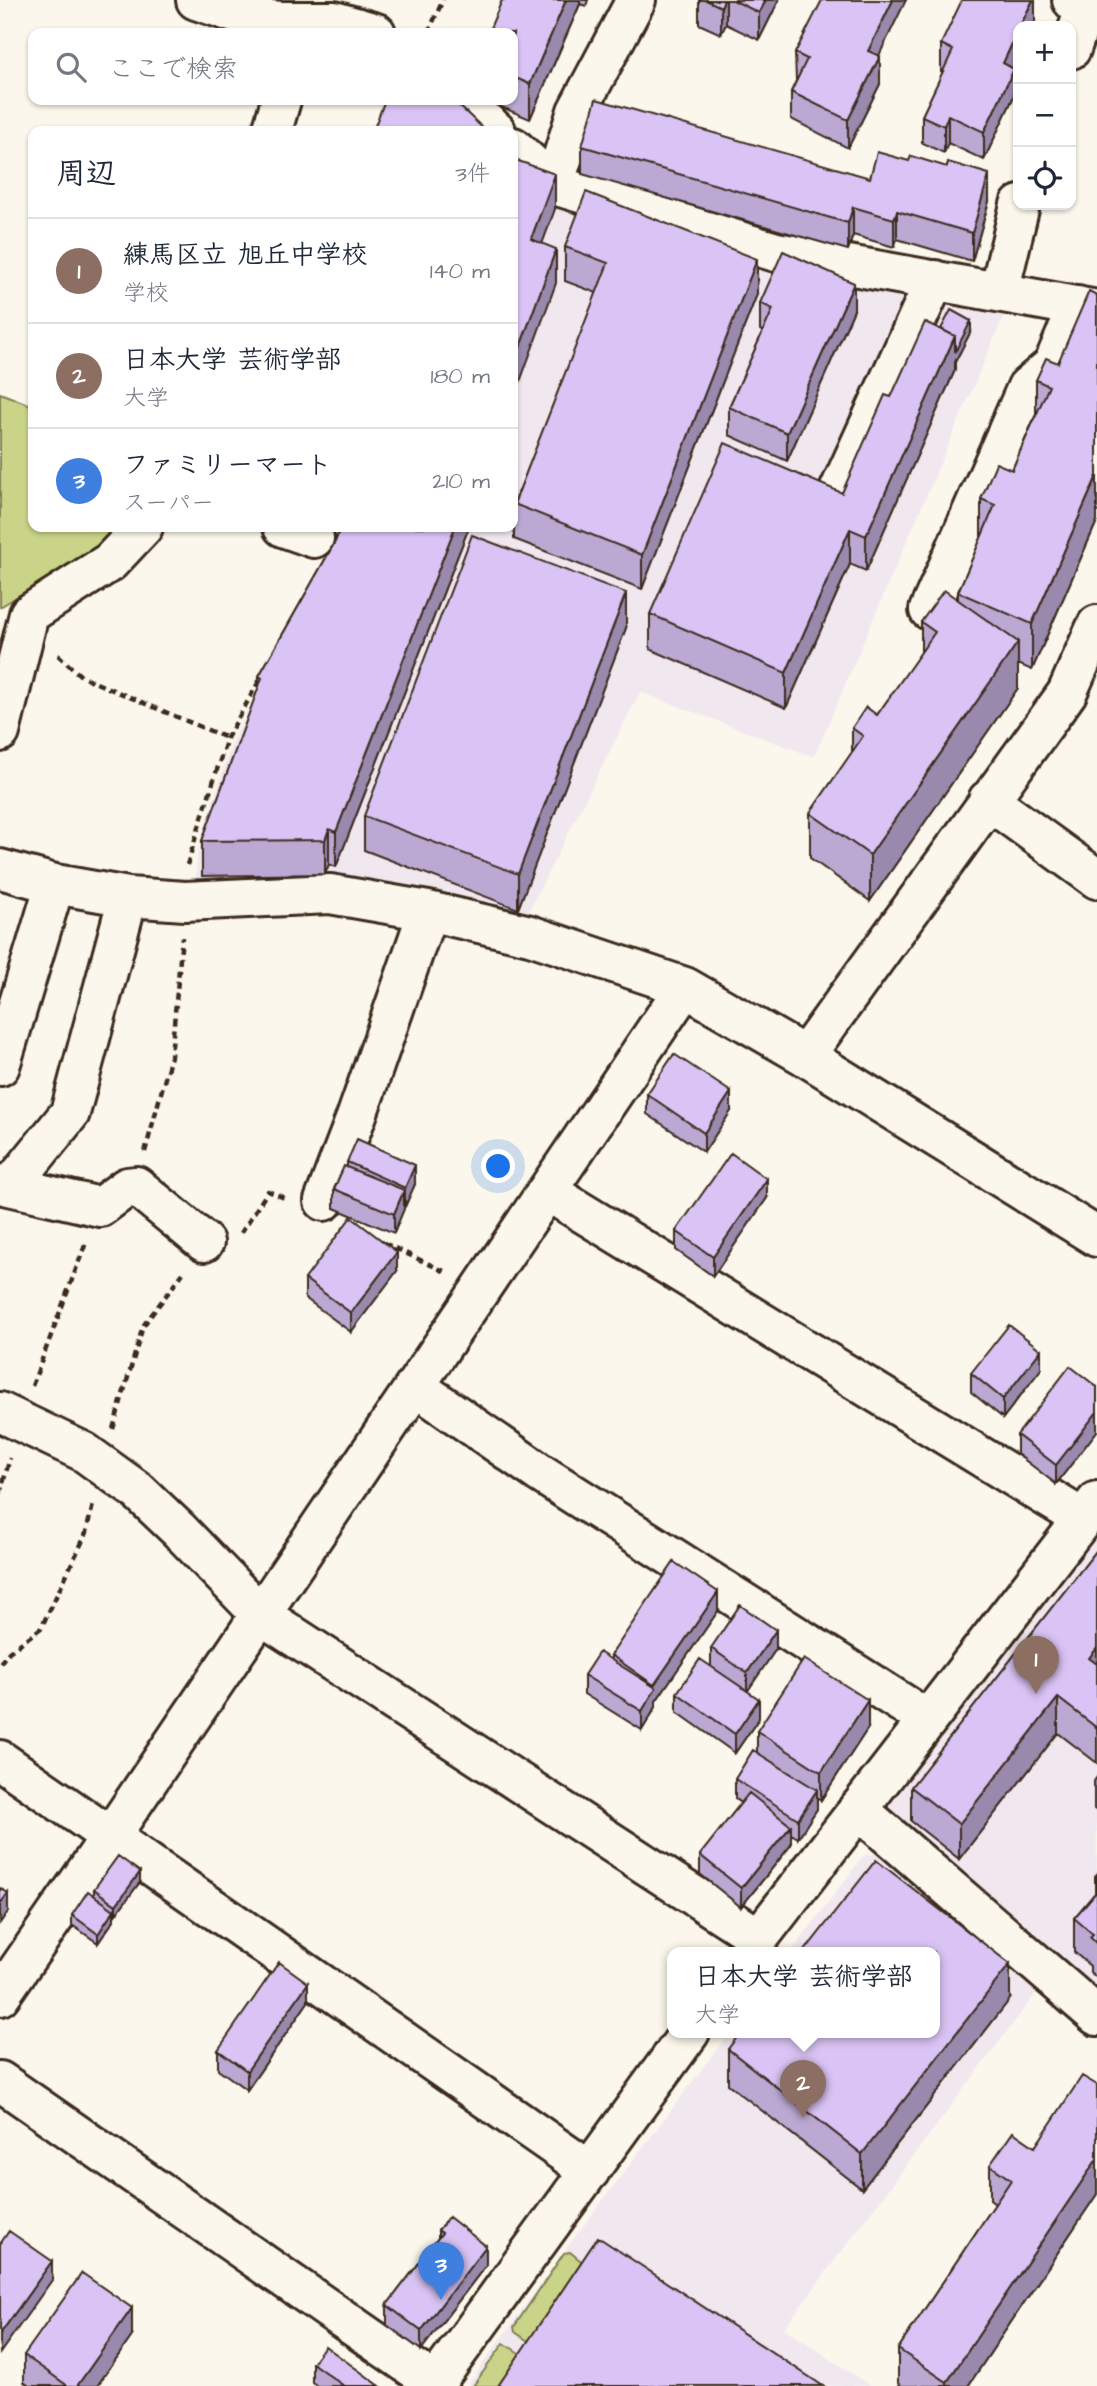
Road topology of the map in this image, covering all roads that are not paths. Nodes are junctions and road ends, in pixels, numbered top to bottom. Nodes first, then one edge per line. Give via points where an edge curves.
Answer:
1 (195, 0) edge
2 (636, 0) edge
3 (1072, 0) edge
4 (308, 18) edge
5 (358, 28) edge
6 (1076, 35) edge
7 (280, 105) edge
8 (467, 105) edge
9 (273, 126) edge
10 (490, 126) edge
11 (518, 152) edge
12 (554, 185) junction
13 (1019, 210) edge
14 (935, 280) junction
15 (999, 292) junction
16 (1088, 308) edge
17 (833, 504) edge
18 (138, 532) edge
19 (929, 610) edge
20 (1097, 625) edge
21 (0, 732) edge
22 (988, 800) junction
23 (0, 869) edge
24 (1097, 879) edge
25 (55, 884) junction
26 (128, 897) junction
27 (428, 911) junction
28 (685, 987) junction
29 (806, 1056) junction
30 (0, 1066) edge
31 (5, 1185) edge
32 (547, 1191) junction
33 (309, 1201) road end
34 (1097, 1237) edge
35 (206, 1250) road end
36 (415, 1386) junction
37 (10, 1415) edge
38 (1090, 1510) edge
39 (261, 1615) junction
40 (927, 1719) junction
41 (0, 1760) edge
42 (858, 1809) junction
43 (110, 1837) junction
44 (753, 1945) edge
45 (0, 1996) edge
46 (1097, 2016) edge
47 (686, 2038) edge
48 (0, 2081) edge
49 (590, 2171) junction
50 (434, 2384) edge

1 - 4 street via 249,18
2 - 12 street via 577,111
3 - 6 street via 1084,12
4 - 5 street
7 - 9 street
8 - 10 street
11 - 12 street
12 - 14 street via 776,252
13 - 15 street
14 - 15 street
14 - 17 street
15 - 16 street
16 - 19 street via 1052,365 1027,387
18 - 21 street via 110,562 29,614
20 - 22 street via 1067,692
22 - 24 street
22 - 29 street
23 - 25 street
25 - 26 street
25 - 30 street
26 - 27 street via 185,901 330,894
26 - 31 street via 69,1113
27 - 28 street via 530,935
27 - 33 street via 357,1115
28 - 29 street
28 - 32 street
29 - 34 street
31 - 35 street via 100,1207 127,1187 136,1186
32 - 36 street
32 - 38 street
36 - 39 street
36 - 40 street via 540,1473
37 - 39 street via 84,1451 146,1499
38 - 40 street
39 - 43 street
39 - 44 street
40 - 42 street
41 - 43 street
42 - 44 street
42 - 46 street
43 - 45 street
43 - 49 street
47 - 49 street
48 - 50 street
49 - 50 street

